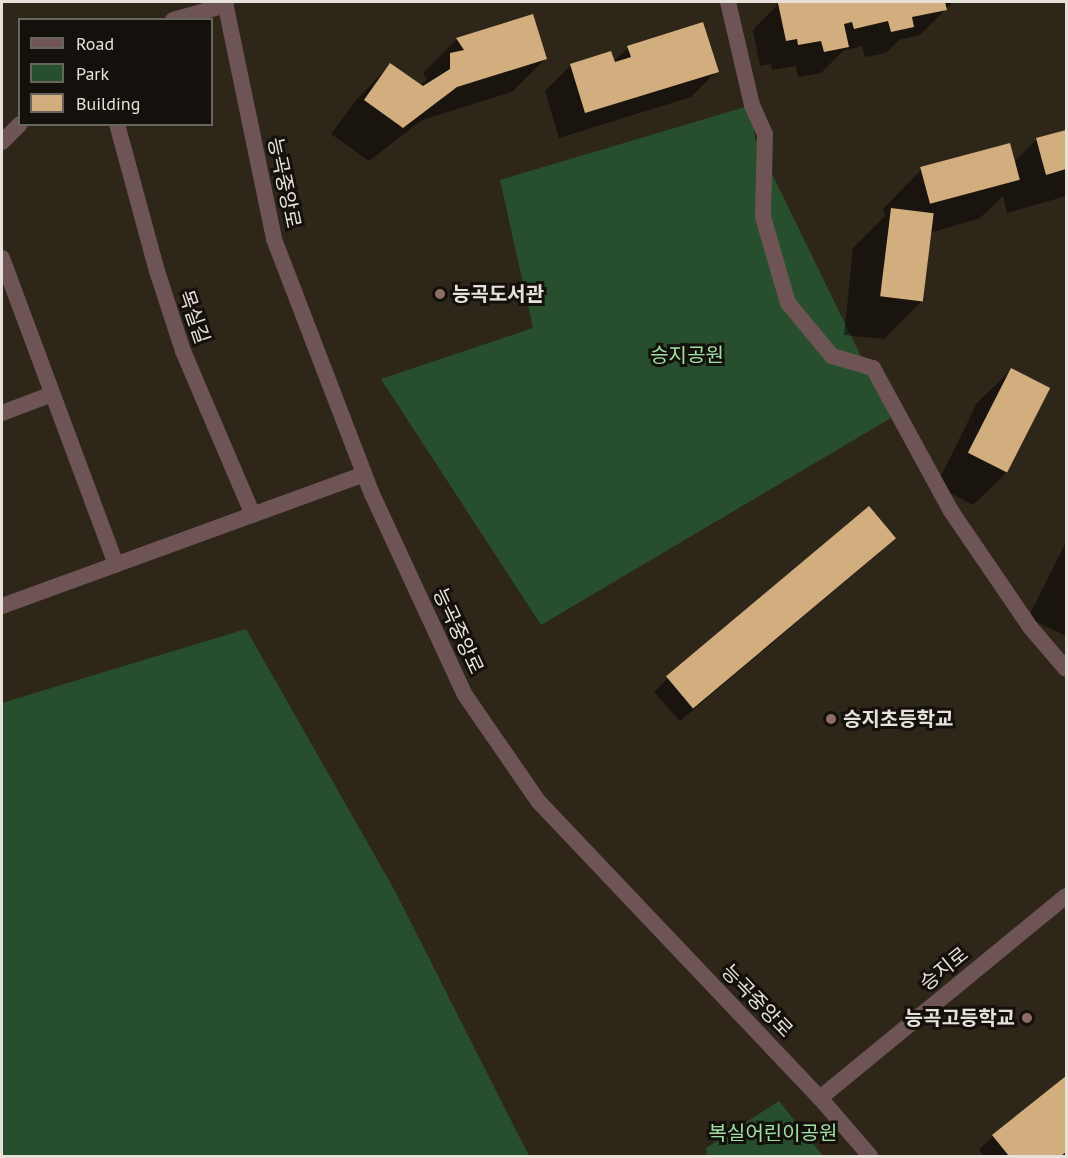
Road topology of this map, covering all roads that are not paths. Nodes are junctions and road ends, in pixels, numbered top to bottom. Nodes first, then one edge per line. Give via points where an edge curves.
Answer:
1 (728, 2) edge
2 (225, 3) edge
3 (178, 18) edge
4 (18, 126) edge
5 (118, 126) edge
6 (2, 142) edge
7 (2, 258) edge
8 (52, 394) junction
9 (2, 412) edge
10 (364, 474) junction
11 (253, 515) junction
12 (116, 564) junction
13 (2, 606) edge
14 (1066, 669) edge
15 (1066, 896) edge
16 (819, 1098) junction
17 (870, 1156) edge

1 - 14 street via 752,105 765,134 763,217 788,303 832,356 873,368 951,511 1030,627
2 - 3 street
2 - 10 street, 능곡중앙로 via 274,239
4 - 6 street
5 - 11 street, 목실길 via 183,351
7 - 8 street
8 - 9 street
8 - 12 street
10 - 11 street
10 - 16 street, 능곡중앙로 via 465,695 538,801
11 - 12 street
12 - 13 street
15 - 16 street, 승지로
16 - 17 street, 능곡중앙로

